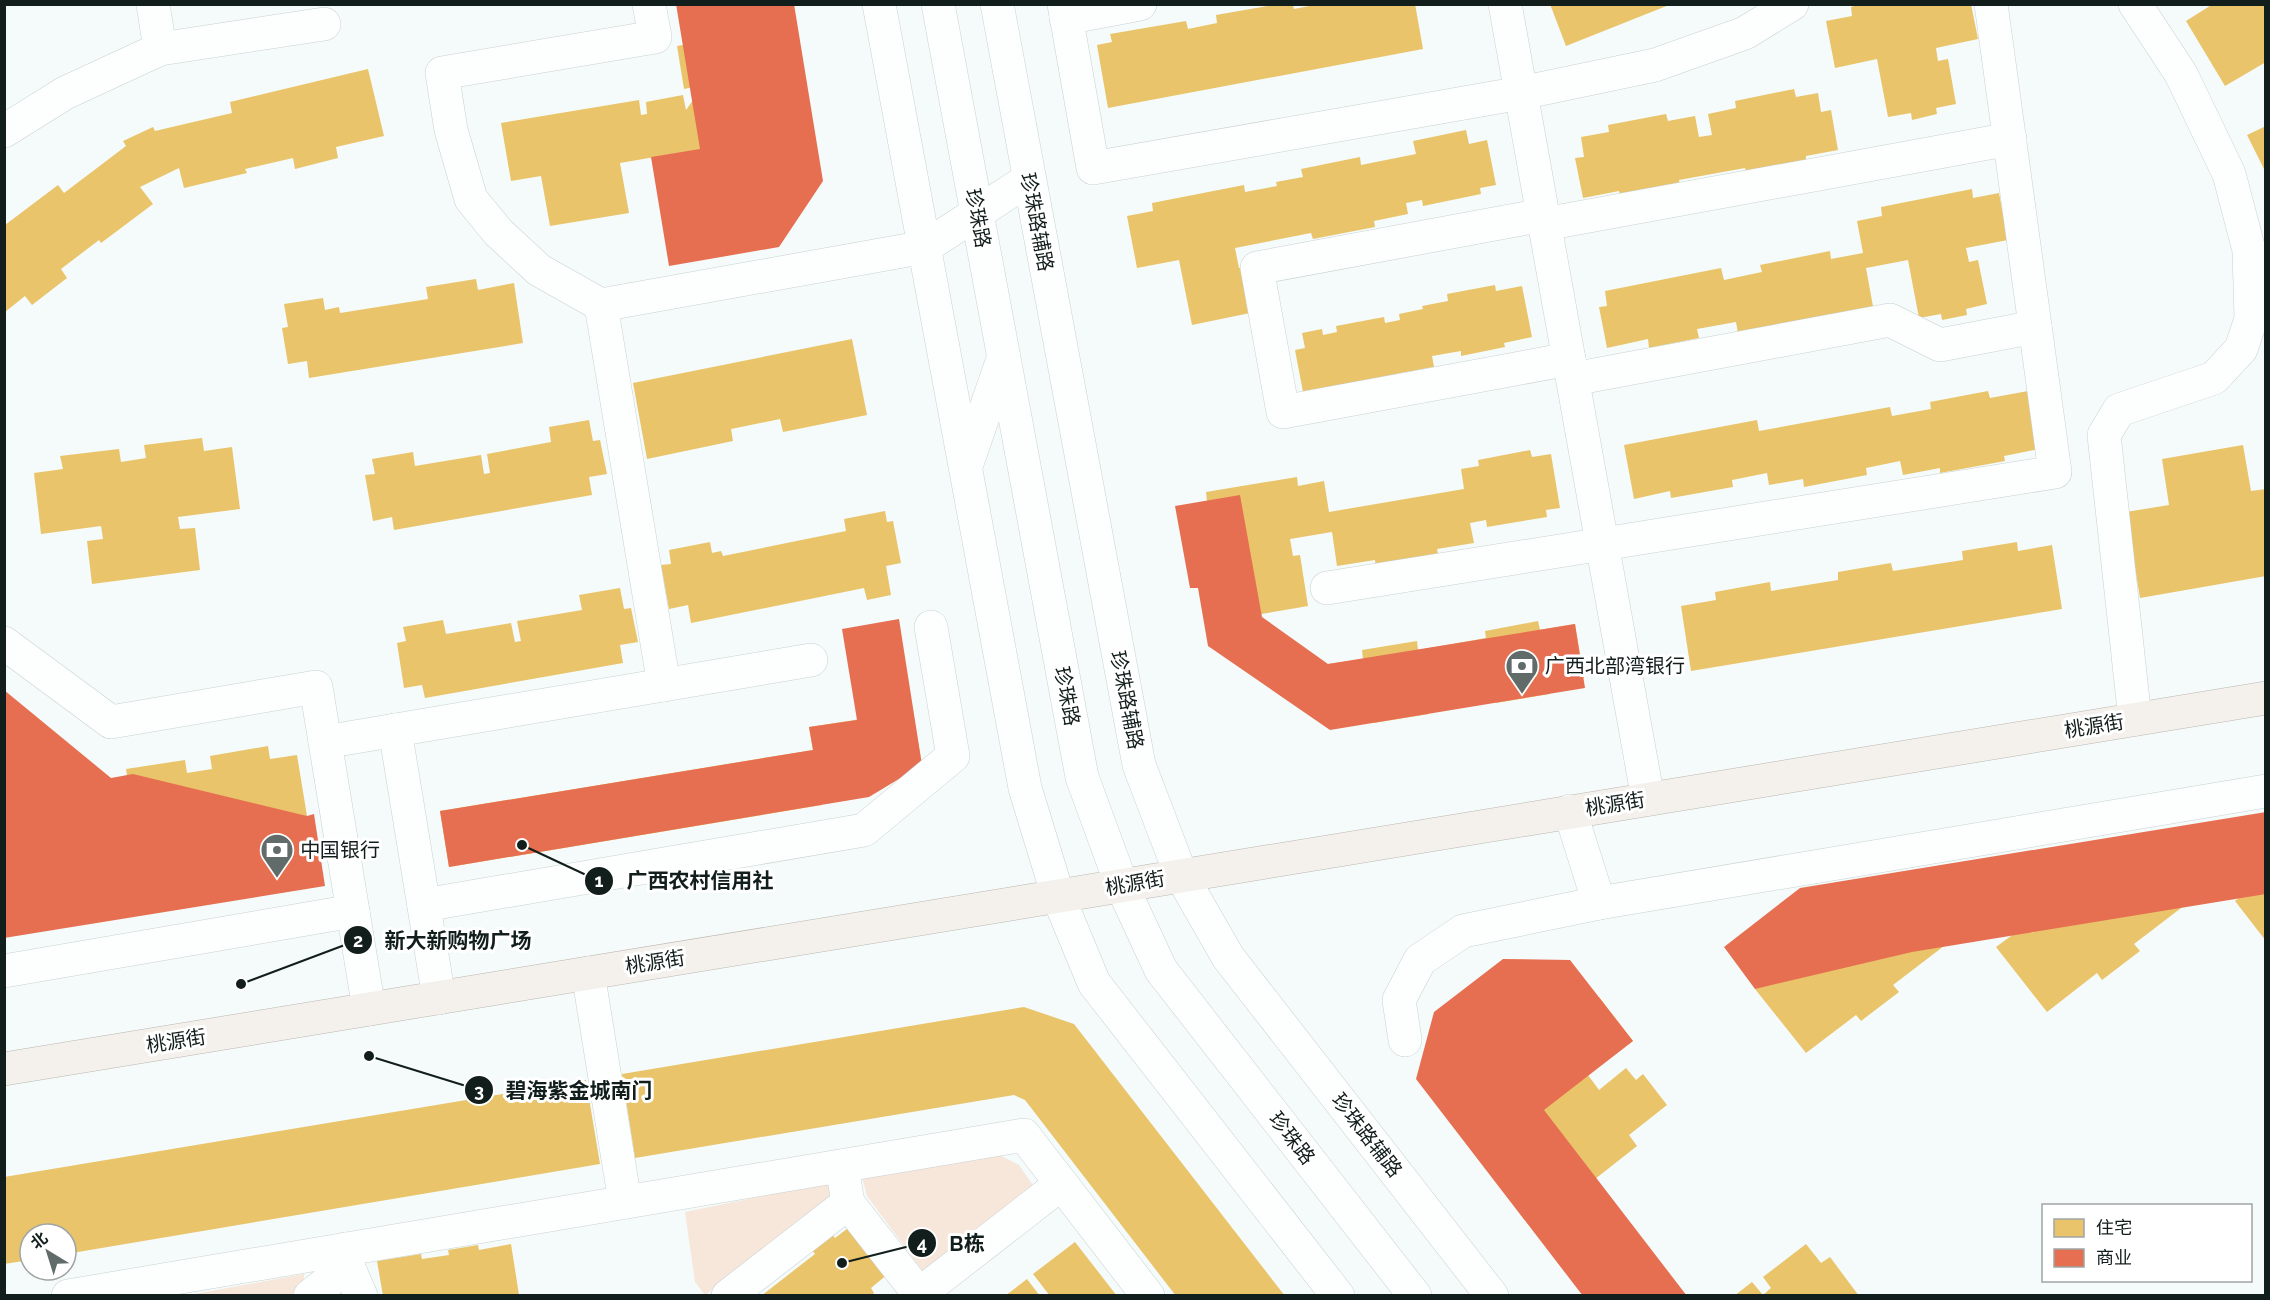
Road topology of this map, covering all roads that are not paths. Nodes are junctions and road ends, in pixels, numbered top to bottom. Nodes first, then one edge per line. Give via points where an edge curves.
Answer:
1 (153, 4) edge
2 (649, 4) edge
3 (879, 4) edge
4 (938, 4) edge
5 (997, 4) edge
6 (1140, 4) edge
7 (1505, 4) edge
8 (1792, 4) edge
9 (1991, 4) edge
10 (2135, 4) edge
11 (1105, 8) edge
12 (1065, 11) edge
13 (324, 24) dead end
14 (160, 49) junction
15 (1521, 93) junction
16 (4, 131) edge
17 (2010, 139) junction
18 (1029, 179) junction
19 (977, 213) junction
20 (1544, 220) junction
21 (924, 247) junction
22 (602, 305) junction
23 (2035, 327) junction
24 (2253, 355) edge
25 (1004, 358) junction
26 (1571, 369) junction
27 (965, 467) junction
28 (1602, 544) junction
29 (1327, 588) dead end
30 (931, 627) dead end
31 (4, 643) edge
32 (811, 660) dead end
33 (664, 685) junction
34 (2265, 698) edge
35 (2135, 719) junction
36 (395, 730) junction
37 (325, 742) junction
38 (2265, 791) edge
39 (1648, 799) junction
40 (1570, 811) junction
41 (1181, 875) junction
42 (1122, 886) junction
43 (1058, 896) junction
44 (1599, 903) junction
45 (424, 905) junction
46 (353, 911) junction
47 (4, 971) edge
48 (588, 973) junction
49 (439, 998) junction
50 (369, 1009) junction
51 (1405, 1040) dead end
52 (4, 1069) edge
53 (842, 1166) junction
54 (1062, 1184) junction
55 (625, 1202) junction
56 (848, 1203) junction
57 (347, 1257) junction
58 (1487, 1292) edge
59 (918, 1295) edge
60 (68, 1296) edge
61 (310, 1296) edge
62 (361, 1296) edge
63 (728, 1296) edge
64 (1148, 1296) edge
65 (1338, 1296) edge
66 (1415, 1296) edge

1 - 14 street
2 - 22 street via 654,37 442,73 451,129 471,199 498,232 539,270
3 - 21 street
4 - 19 street, 珍珠路
5 - 18 street, 珍珠路辅路
6 - 11 street
7 - 15 street
8 - 15 street via 1744,33 1655,65
9 - 17 street
10 - 24 street via 2181,74 2229,174 2249,250
11 - 12 street
12 - 15 street via 1093,168
13 - 14 street
14 - 16 street via 65,93
15 - 20 street
17 - 20 street
17 - 23 street
18 - 19 street
18 - 41 street, 珍珠路辅路 via 1139,765
19 - 21 street
19 - 25 street, 珍珠路
20 - 26 street
20 - 26 street via 1257,268 1283,412
21 - 22 street
21 - 27 street
22 - 33 street
23 - 26 street via 1940,345 1890,320
23 - 28 street via 2055,472
24 - 35 street via 2214,378 2119,411 2104,435
25 - 27 street
25 - 42 street, 珍珠路 via 1082,777
26 - 28 street
27 - 43 street via 1025,788
28 - 29 street
28 - 39 street
30 - 45 street via 952,756 864,830
31 - 37 street via 111,722 316,687
32 - 33 street
33 - 36 street
34 - 35 main road, 桃源街
35 - 39 main road, 桃源街
36 - 37 street
36 - 45 street
37 - 46 street
38 - 44 street
39 - 40 main road, 桃源街
40 - 41 main road, 桃源街
40 - 44 street
41 - 42 main road, 桃源街
41 - 58 street, 珍珠路辅路 via 1228,957
42 - 43 main road, 桃源街
42 - 66 street, 珍珠路 via 1161,970
43 - 48 main road, 桃源街
43 - 65 street via 1094,983
44 - 51 street via 1463,931 1420,960 1399,1000
45 - 49 street
46 - 47 street
46 - 50 street
48 - 49 main road, 桃源街
48 - 55 street
49 - 50 main road, 桃源街
50 - 52 main road, 桃源街
53 - 54 street via 1024,1135
53 - 55 street
53 - 56 street
54 - 59 street
54 - 64 street
55 - 57 street
56 - 59 street
56 - 63 street
57 - 60 street
57 - 61 street
57 - 62 street

